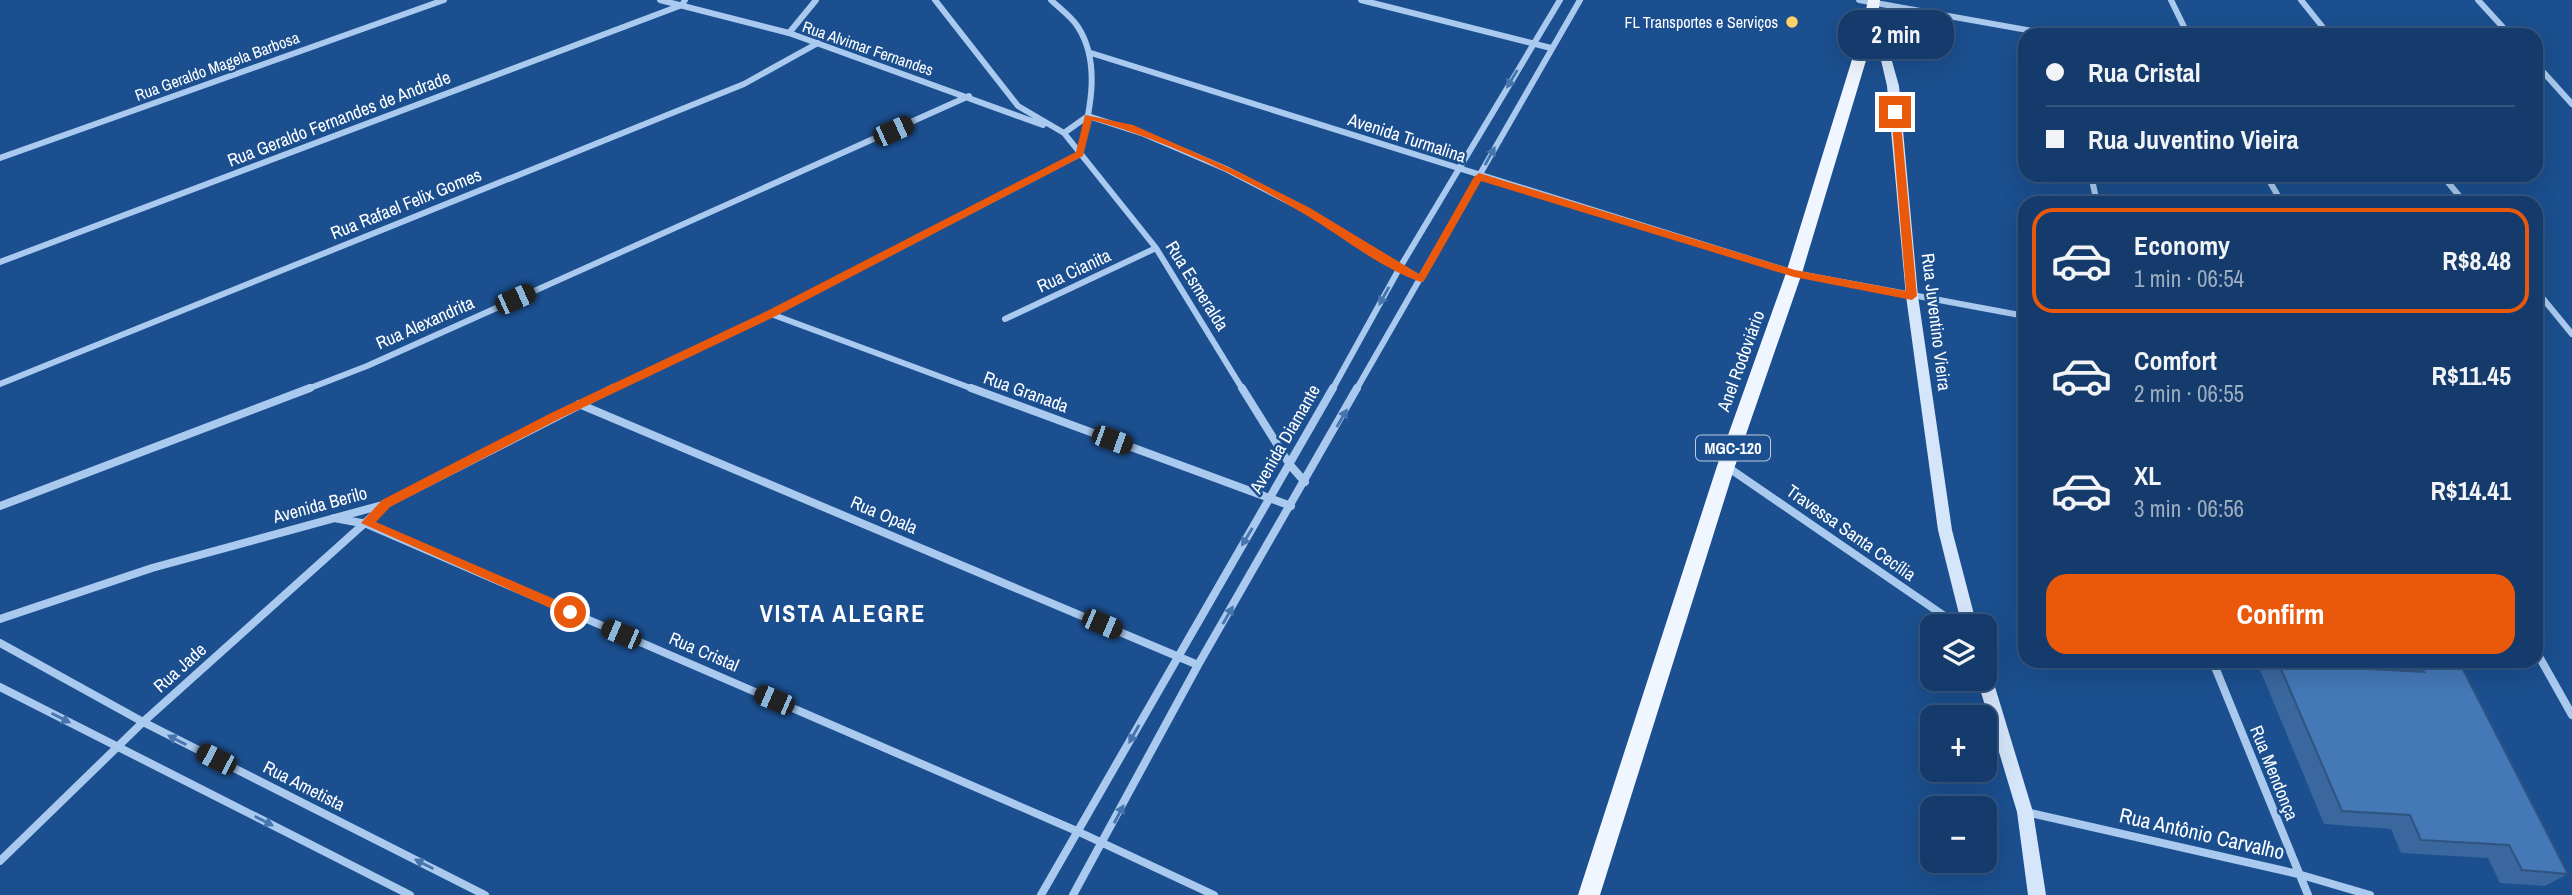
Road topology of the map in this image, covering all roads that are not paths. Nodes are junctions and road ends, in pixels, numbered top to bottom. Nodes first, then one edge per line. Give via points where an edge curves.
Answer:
1 (444, 0) edge
2 (660, 0) edge
3 (816, 0) edge
4 (935, 0) edge
5 (1051, 0) edge
6 (1361, 0) edge
7 (1560, 0) edge
8 (1580, 0) edge
9 (2171, 0) edge
10 (2301, 0) edge
11 (2478, 0) edge
12 (1869, 1) edge
13 (683, 3) edge
14 (1870, 24) junction
15 (2018, 28) edge
16 (2185, 28) edge
17 (2323, 28) edge
18 (2504, 28) edge
19 (789, 33) junction
20 (818, 43) junction
21 (1533, 43) junction
22 (1551, 48) junction
23 (1091, 53) junction
24 (2543, 72) edge
25 (970, 96) junction
26 (2572, 104) edge
27 (1088, 117) junction
28 (1064, 133) junction
29 (1080, 154) junction
30 (0, 158) edge
31 (1460, 168) junction
32 (1479, 177) junction
33 (2448, 182) edge
34 (2459, 196) edge
35 (1156, 248) junction
36 (0, 262) edge
37 (1399, 269) junction
38 (1794, 273) junction
39 (1421, 279) junction
40 (1912, 296) junction
41 (2543, 299) edge
42 (771, 314) junction
43 (2018, 315) edge
44 (1005, 319) dead end
45 (2572, 334) edge
46 (0, 384) edge
47 (579, 404) junction
48 (1290, 465) junction
49 (1726, 466) junction
50 (1305, 482) junction
51 (1270, 499) junction
52 (386, 504) junction
53 (0, 506) edge
54 (1291, 506) junction
55 (331, 518) junction
56 (367, 523) junction
57 (1942, 614) edge
58 (1967, 614) edge
59 (0, 619) edge
60 (0, 643) edge
61 (1177, 655) junction
62 (2543, 663) edge
63 (1198, 665) junction
64 (2215, 668) edge
65 (0, 687) edge
66 (1988, 691) edge
67 (2572, 715) edge
68 (143, 722) junction
69 (118, 746) junction
70 (2025, 812) junction
71 (1080, 832) junction
72 (1103, 843) junction
73 (0, 861) edge
74 (2298, 874) junction
75 (410, 895) edge
76 (485, 895) edge
77 (1041, 895) edge
78 (1073, 895) edge
79 (1214, 895) edge
80 (1589, 895) edge
81 (2037, 895) edge
82 (2308, 895) edge
83 (2370, 895) edge

1 - 30 street, Rua Geraldo Magela Barbosa
2 - 13 street, Rua Alvimar Fernandes
3 - 19 street
4 - 28 street via 1018,106
5 - 23 street via 1077,26
6 - 21 street
7 - 21 street, Avenida Diamante
8 - 22 street
9 - 16 street
10 - 17 street
11 - 18 street
12 - 14 main road, Anel Rodoviário / MGC-120
12 - 15 street
13 - 19 street, Rua Alvimar Fernandes
13 - 36 street, Rua Geraldo Fernandes de Andrade
14 - 38 main road, Anel Rodoviário / MGC-120
14 - 40 street, Rua Juventino Vieira via 1883,47 1893,86
19 - 20 street, Rua Alvimar Fernandes
20 - 25 street, Rua Alvimar Fernandes
20 - 46 street, Rua Rafael Felix Gomes via 744,84
21 - 22 street
21 -> 31 street, Avenida Diamante
32 -> 22 street
23 - 27 street
23 - 31 street, Avenida Turmalina
24 - 26 street
25 - 28 street, Rua Alvimar Fernandes
25 - 53 street, Rua Alexandrita via 367,366
27 - 28 street
27 - 29 street
27 - 37 street via 1129,127 1236,174 1307,211
28 - 29 street, Rua Esmeralda
29 - 35 street, Rua Esmeralda
29 - 42 street, Avenida Berilo
31 - 32 street, Avenida Turmalina
31 - 37 street, Avenida Diamante
32 - 38 street, Avenida Turmalina
32 - 39 street
33 - 34 street
35 - 44 street, Rua Cianita
35 - 48 street, Rua Esmeralda
37 - 39 street
37 -> 48 street, Avenida Diamante
38 - 40 street, Avenida Turmalina
38 - 49 main road, Anel Rodoviário / MGC-120
50 -> 39 street
40 - 43 street, Avenida Turmalina
40 - 58 street, Rua Juventino Vieira via 1945,530
41 - 45 street
42 - 47 street, Avenida Berilo
42 - 51 street, Rua Granada
47 - 52 street, Avenida Berilo
47 - 61 street, Rua Opala
48 - 50 street, Rua Esmeralda
48 - 51 street, Avenida Diamante
49 - 57 street, Travessa Santa Cecília
49 - 80 main road, Anel Rodoviário / MGC-120
50 - 54 street
51 - 54 street, Rua Granada
51 -> 61 street, Avenida Diamante
52 - 55 street, Avenida Berilo
52 - 56 street, Rua Jade
63 -> 54 street
55 - 56 street, Rua Cristal
55 - 59 street, Avenida Berilo via 152,568
56 - 68 street, Rua Jade
56 - 71 street, Rua Cristal
60 - 68 street, Rua Ametista
61 - 63 street, Rua Opala
61 -> 71 street, Avenida Diamante
62 - 67 street
72 -> 63 street
64 - 74 street, Rua Mendonça
65 -> 69 street
66 - 70 street
68 - 69 street, Rua Jade
76 -> 68 street, Rua Ametista
69 - 73 street, Rua Jade
69 -> 75 street
70 - 74 street, Rua Antônio Carvalho
70 - 81 street
71 - 72 street, Rua Cristal
71 - 77 street, Avenida Diamante
72 - 78 street
72 - 79 street, Rua Cristal
74 - 82 street, Rua Mendonça
74 - 83 street, Rua Antônio Carvalho

